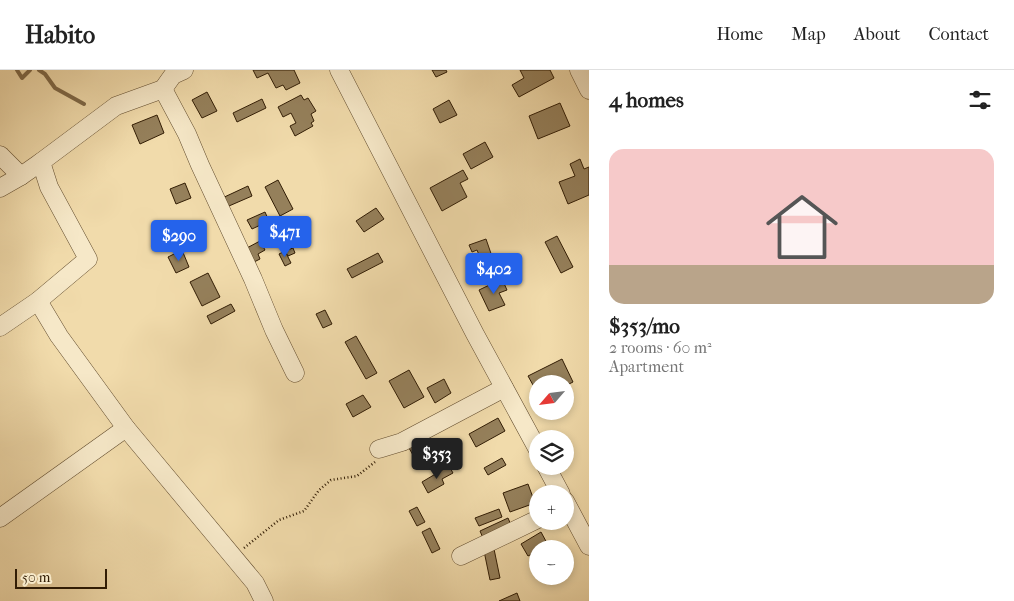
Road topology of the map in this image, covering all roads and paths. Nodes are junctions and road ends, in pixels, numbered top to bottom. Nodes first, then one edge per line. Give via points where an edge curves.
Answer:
1 (184, 70) edge
2 (338, 70) edge
3 (579, 70) edge
4 (163, 88) junction
5 (589, 90) edge
6 (0, 156) edge
7 (41, 162) junction
8 (21, 176) junction
9 (0, 188) edge
10 (38, 302) junction
11 (0, 328) edge
12 (295, 373) dead end
13 (504, 388) junction
14 (126, 428) junction
15 (529, 434) edge
16 (379, 449) joint
17 (0, 518) edge
18 (574, 518) edge
19 (529, 524) edge
20 (589, 546) edge
21 (233, 556) junction
22 (461, 556) dead end
23 (264, 601) edge

1 - 4 street via 173,75
2 - 13 street
3 - 5 street
4 - 7 street via 116,106
4 - 12 street
6 - 8 street
7 - 8 street
7 - 10 street via 49,187 88,259
8 - 9 street
10 - 11 street
10 - 14 street
13 - 15 street
13 - 16 street via 402,442
14 - 17 street
14 - 21 street
16 - 21 path via 375,464 357,476 331,480 304,511 279,520
18 - 20 street
19 - 22 street
21 - 23 street

